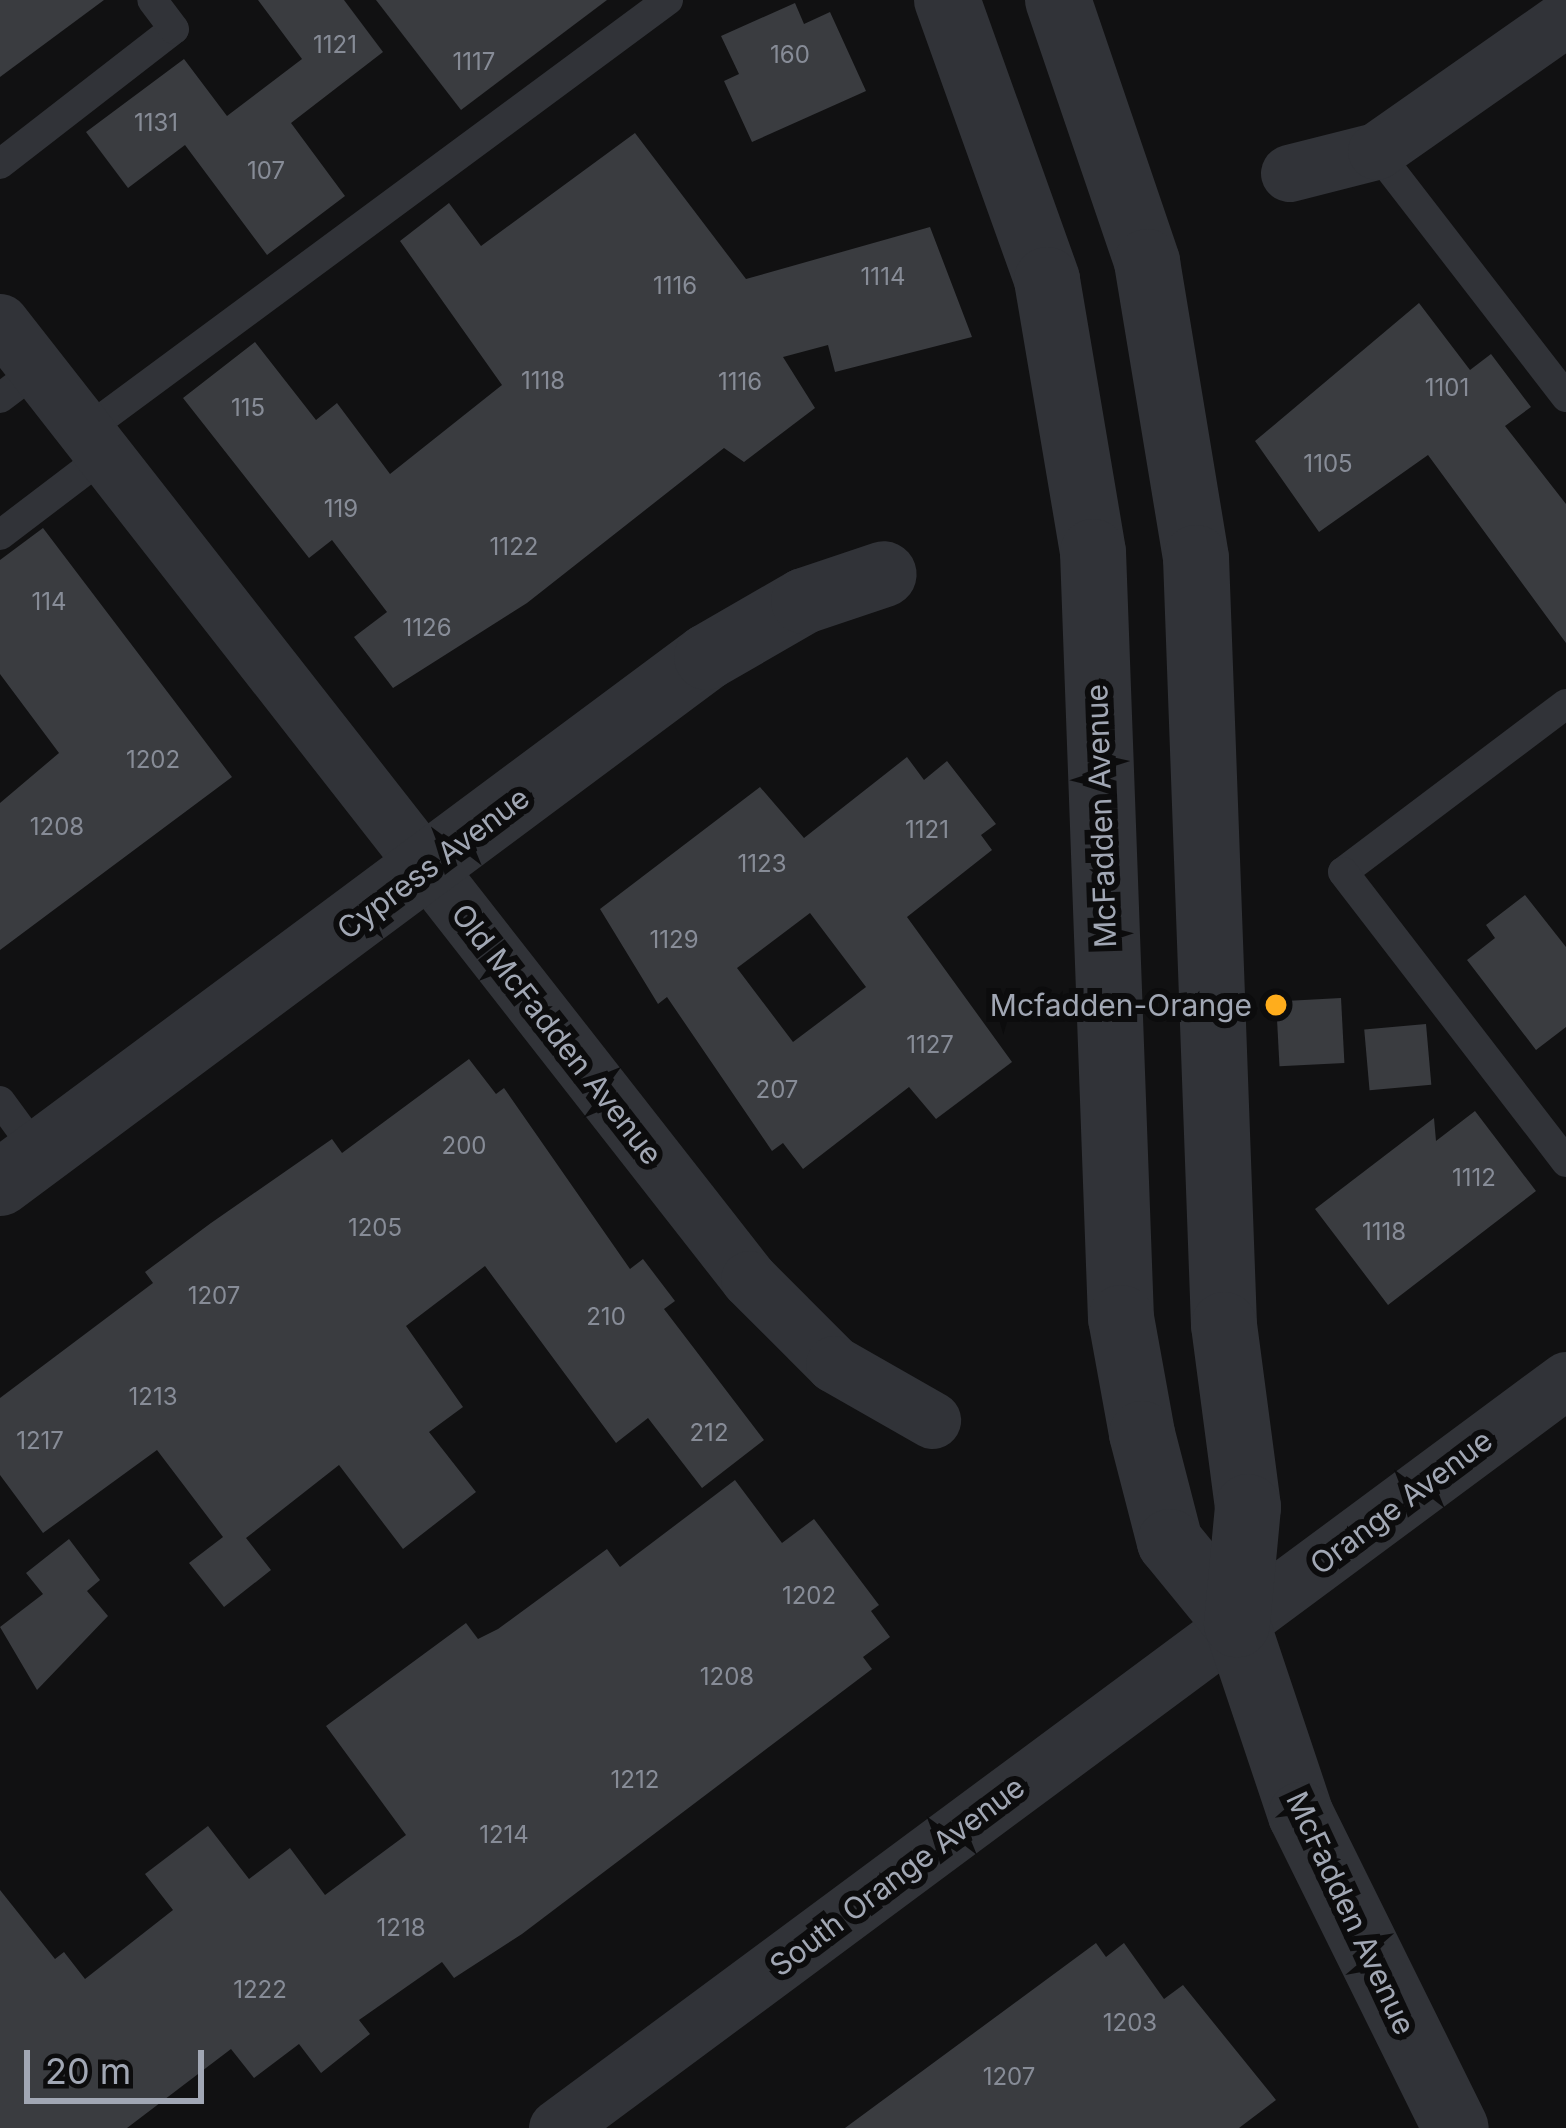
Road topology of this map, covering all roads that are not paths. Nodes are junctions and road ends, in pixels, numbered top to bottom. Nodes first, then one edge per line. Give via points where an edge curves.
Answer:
1 (152, 0) edge
2 (668, 0) edge
3 (947, 0) edge
4 (1058, 0) edge
5 (1566, 18) edge
6 (1376, 151) junction
7 (0, 164) edge
8 (1289, 173) dead end
9 (0, 322) edge
10 (19, 384) edge
11 (1566, 397) edge
12 (94, 443) junction
13 (0, 535) edge
14 (884, 574) dead end
15 (1566, 704) edge
16 (428, 868) junction
17 (0, 1100) edge
18 (1566, 1162) edge
19 (20, 1168) edge
20 (1566, 1380) edge
21 (932, 1420) dead end
22 (1237, 1624) junction
23 (557, 2128) edge
24 (1456, 2128) edge

1 - 7 lane via 174,29
2 - 12 lane
3 - 22 street, McFadden Avenue via 1047,280 1093,553 1121,1318 1170,1542
4 - 22 street, McFadden Avenue via 1147,262 1196,558 1224,1324 1248,1507
5 - 6 street
6 - 8 street
6 - 11 lane
9 - 10 street, Old McFadden Avenue
10 - 12 street, Old McFadden Avenue
12 - 13 lane
12 - 16 street, Old McFadden Avenue
14 - 16 street, Cypress Avenue via 804,601 707,657
15 - 18 lane via 1343,872
16 - 19 street, Cypress Avenue
16 - 21 street, Old McFadden Avenue via 749,1279 834,1364
17 - 19 lane
20 - 22 street, Orange Avenue
22 - 23 street, South Orange Avenue
22 - 24 street, McFadden Avenue via 1301,1815

